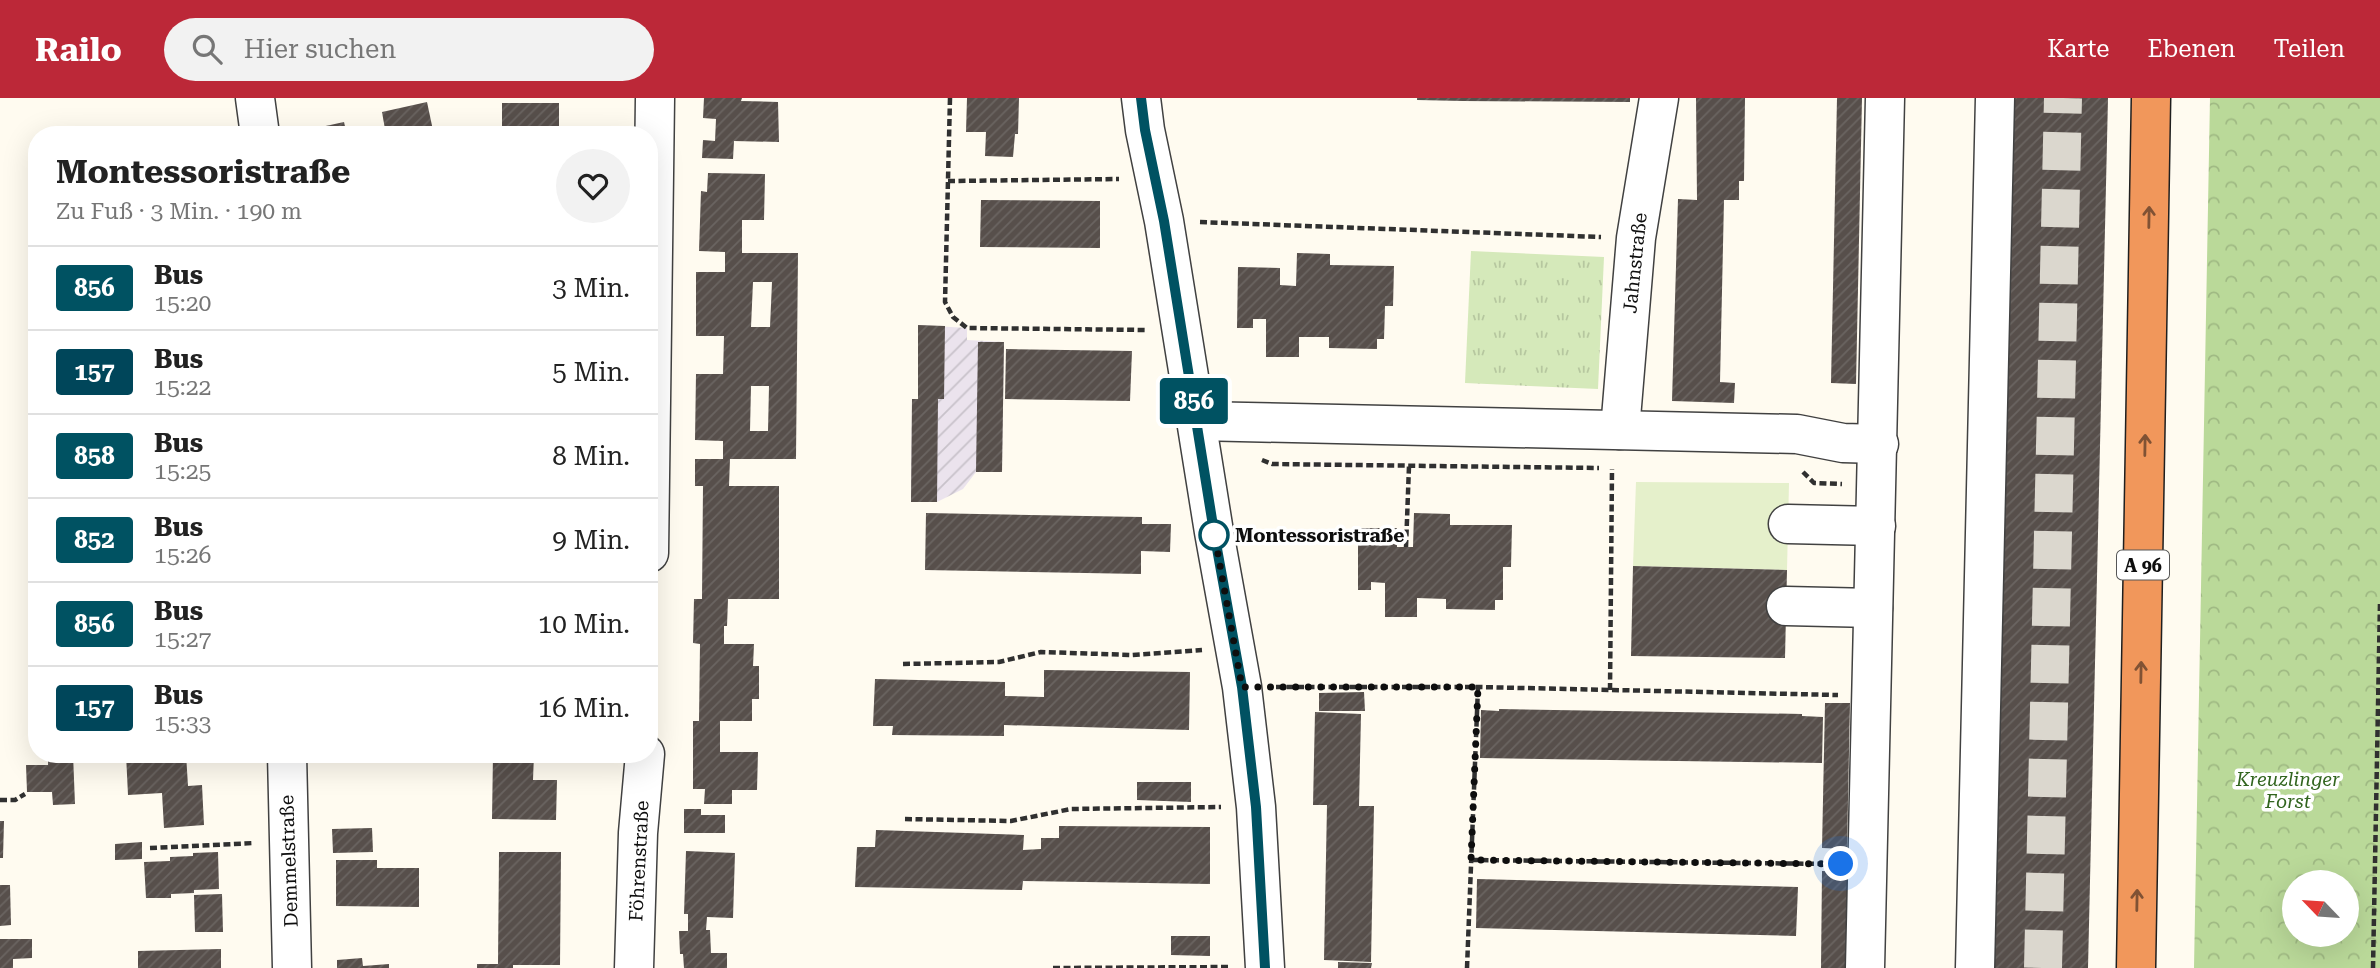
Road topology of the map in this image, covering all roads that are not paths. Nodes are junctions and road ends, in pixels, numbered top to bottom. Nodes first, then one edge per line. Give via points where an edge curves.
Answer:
1 (255, 98) edge
2 (655, 98) edge
3 (1141, 98) edge
4 (1659, 98) edge
5 (1885, 98) edge
6 (1995, 98) edge
7 (2151, 98) edge
8 (259, 126) edge
9 (655, 126) edge
10 (1197, 421) junction
11 (1620, 430) junction
12 (1861, 443) junction
13 (1788, 524) dead end
14 (1876, 526) junction
15 (1786, 614) dead end
16 (1873, 617) junction
17 (287, 763) edge
18 (644, 763) edge
19 (1265, 967) edge
20 (292, 968) edge
21 (634, 968) edge
22 (1865, 968) edge
23 (1975, 968) edge
24 (2136, 968) edge

1 - 8 street
2 - 9 street
3 - 10 street
4 - 11 street, Jahnstraße via 1636,238
5 - 12 street
6 - 23 street
24 -> 7 highway, A 96
10 - 11 street
10 - 19 street via 1242,687 1256,807
11 - 12 street via 1797,433
12 - 14 street via 1877,486
13 - 14 street
14 - 16 street
15 - 16 street
16 - 22 street
17 - 20 street, Demmelstraße
18 - 21 street, Föhrenstraße

